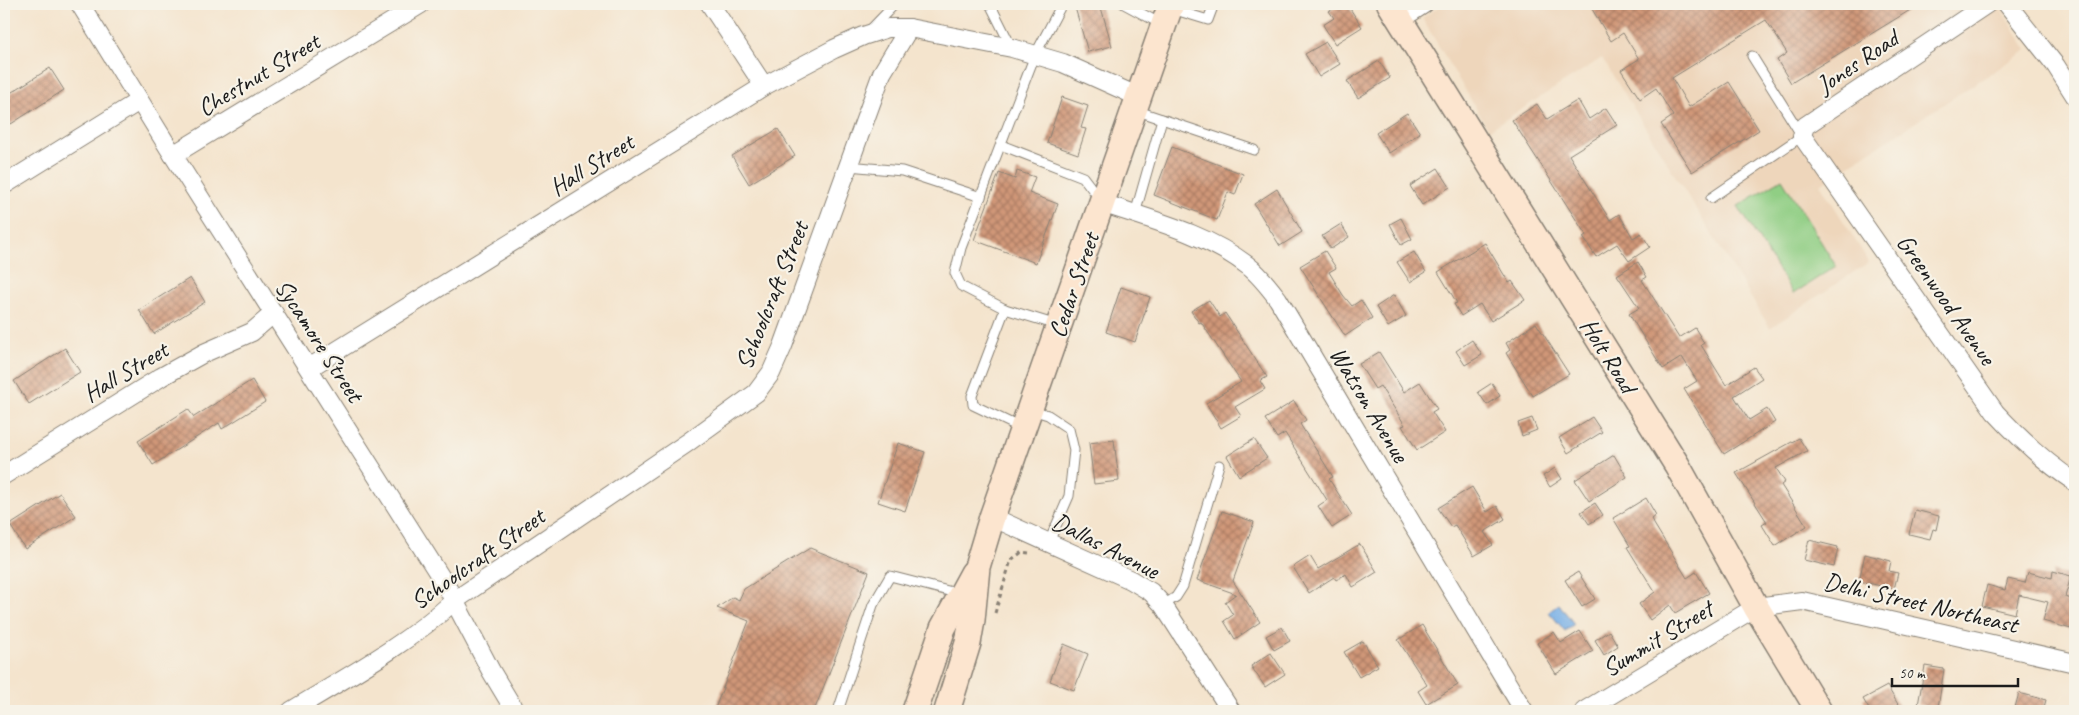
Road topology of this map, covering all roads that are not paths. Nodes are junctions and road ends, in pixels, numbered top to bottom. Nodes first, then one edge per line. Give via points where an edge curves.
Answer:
1 (80, 4) edge
2 (421, 4) edge
3 (710, 4) edge
4 (895, 4) edge
5 (990, 4) edge
6 (1062, 4) edge
7 (1124, 4) edge
8 (1214, 4) edge
9 (1424, 4) edge
10 (1987, 4) edge
11 (2007, 4) edge
12 (1168, 12) edge
13 (1396, 12) edge
14 (909, 28) junction
15 (863, 36) junction
16 (1012, 48) junction
17 (1035, 55) junction
18 (1752, 56) dead end
19 (764, 86) junction
20 (2075, 96) edge
21 (139, 100) junction
22 (1137, 104) junction
23 (1162, 119) junction
24 (1803, 131) junction
25 (1001, 145) junction
26 (1254, 150) dead end
27 (173, 155) junction
28 (849, 166) junction
29 (4, 185) edge
30 (981, 197) junction
31 (1710, 198) dead end
32 (1102, 203) junction
33 (1134, 214) junction
34 (1005, 309) junction
35 (274, 313) junction
36 (1059, 325) junction
37 (310, 368) junction
38 (1026, 419) junction
39 (1219, 465) dead end
40 (4, 475) edge
41 (2075, 482) edge
42 (992, 517) junction
43 (1049, 542) junction
44 (968, 597) junction
45 (454, 601) junction
46 (1164, 605) junction
47 (1756, 607) junction
48 (2075, 662) edge
49 (512, 706) dead end
50 (291, 711) edge
51 (838, 711) edge
52 (915, 711) edge
53 (947, 711) edge
54 (1231, 711) edge
55 (1524, 711) edge
56 (1584, 711) edge
57 (1818, 711) edge

1 - 21 street, Sycamore Street
2 - 27 street, Chestnut Street
3 - 19 street
4 - 15 lane
5 - 16 lane
6 - 17 lane
7 - 12 lane
8 - 12 lane via 1208,20
9 - 13 street
10 - 24 street, Jones Road
11 - 20 street via 2056,66
12 - 22 main road, Cedar Street
13 - 47 main road, Holt Road via 1677,465
14 - 15 street, Hall Street via 888,28
14 - 16 street
14 - 28 street, Schoolcraft Street via 882,73
15 - 19 street, Hall Street
16 - 17 street
17 - 22 street via 1063,62
17 - 25 lane
18 - 24 lane
19 - 37 street, Hall Street
21 - 27 street, Sycamore Street
21 - 29 street
22 - 23 lane
22 - 32 main road, Cedar Street
23 - 26 lane
23 - 33 lane
24 - 31 lane
24 - 41 street, Greenwood Avenue via 1995,412 2050,466
25 - 30 lane
25 - 32 lane via 1083,177
27 - 35 street, Sycamore Street
28 - 30 lane via 902,171
28 - 45 street, Schoolcraft Street via 783,346 771,373 756,393
30 - 34 lane via 955,273 961,286
32 - 33 street, Watson Avenue
32 - 36 main road, Cedar Street
33 - 55 street, Watson Avenue via 1207,240 1248,265 1278,299
34 - 36 lane
34 - 38 lane via 972,396 973,405
35 - 37 street, Sycamore Street
35 - 40 street, Hall Street via 252,332 161,377
36 - 38 main road, Cedar Street
37 - 45 street, Sycamore Street
38 - 42 main road, Cedar Street
38 - 43 lane via 1048,415 1068,429 1074,450 1069,496
39 - 46 lane via 1184,586
42 - 43 street, Dallas Avenue
42 - 44 main road, Cedar Street
43 - 46 street, Dallas Avenue via 1131,580 1151,592
44 - 51 lane via 890,576 873,605
44 - 52 main road, Cedar Street via 943,628
44 - 53 main road via 968,643
45 - 49 street, Sycamore Street
45 - 50 street, Schoolcraft Street via 400,644
46 - 54 street, Dallas Avenue
47 - 48 street, Delhi Street Northeast via 1802,601
47 - 56 street, Summit Street
47 - 57 main road, Holt Road

